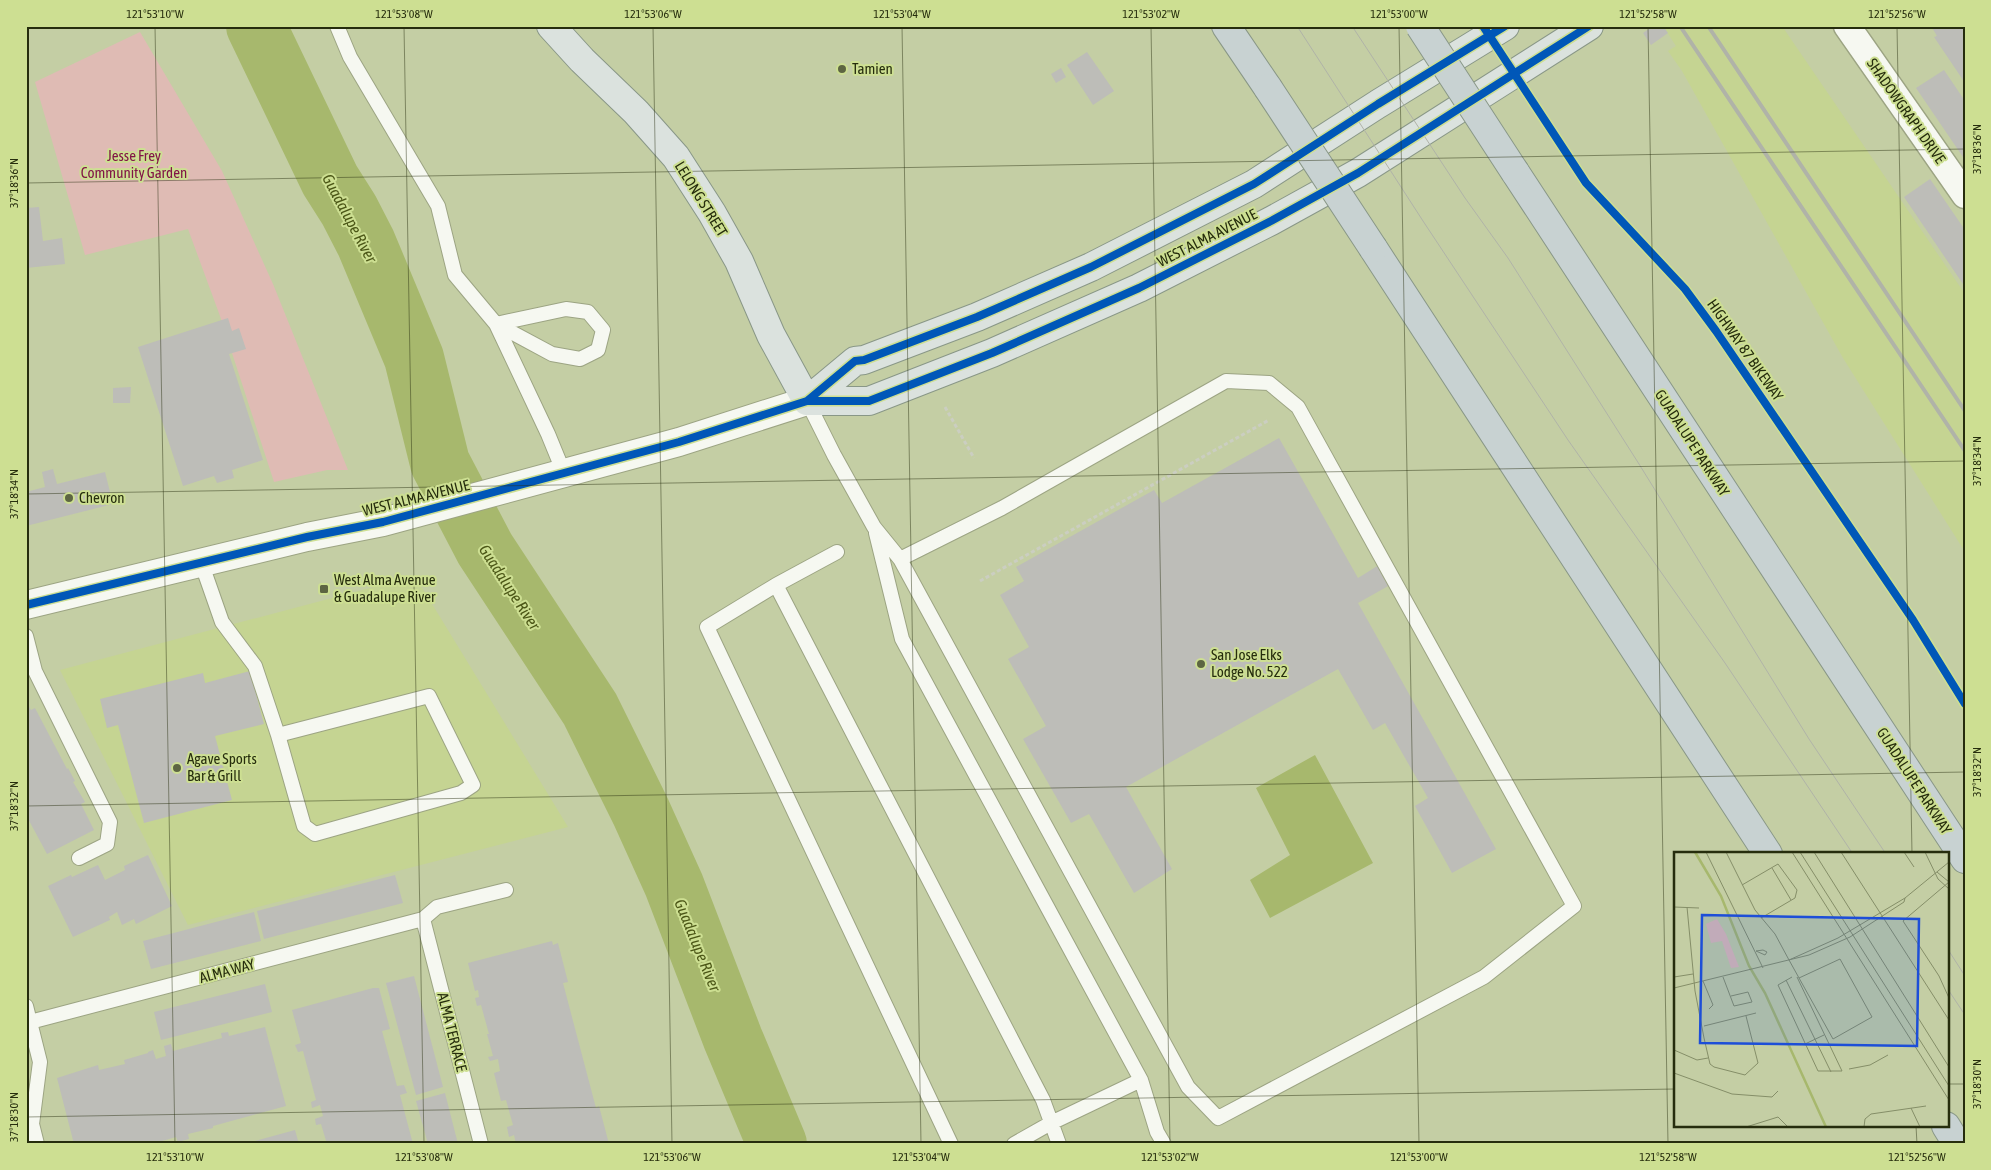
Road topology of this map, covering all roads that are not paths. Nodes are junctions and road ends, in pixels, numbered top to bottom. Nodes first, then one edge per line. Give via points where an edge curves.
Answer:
1 (337, 26) edge
2 (551, 26) edge
3 (1226, 26) edge
4 (1420, 26) edge
5 (1505, 26) edge
6 (1589, 26) edge
7 (1847, 26) edge
8 (1965, 195) edge
9 (496, 324) junction
10 (807, 401) junction
11 (556, 476) junction
12 (874, 527) junction
13 (837, 552) dead end
14 (900, 559) junction
15 (201, 562) junction
16 (776, 585) junction
17 (26, 605) edge
18 (26, 636) edge
19 (278, 735) junction
20 (1767, 852) edge
21 (79, 858) dead end
22 (1965, 859) edge
23 (506, 890) dead end
24 (423, 920) junction
25 (26, 1006) edge
26 (30, 1022) junction
27 (1141, 1080) junction
28 (1051, 1123) junction
29 (1947, 1128) edge
30 (37, 1144) edge
31 (481, 1144) edge
32 (951, 1144) edge
33 (1014, 1144) edge
34 (1059, 1144) edge
35 (1164, 1144) edge
36 (1957, 1144) edge

1 - 9 lane via 350,57 438,206 455,275
2 - 10 main road, LELONG STREET via 636,112 676,158 738,261 771,335
3 - 20 highway, bridge
4 - 22 highway, GUADALUPE PARKWAY, bridge
5 - 10 main road, WEST ALMA AVENUE via 1254,184 1082,271 977,316 855,361
6 - 10 main road, WEST ALMA AVENUE via 1358,173 1139,288 992,353 869,401
7 - 8 street, SHADOWGRAPH DRIVE
9 - 9 lane via 566,308 588,312 603,330 598,350 580,359 552,354
9 - 11 lane via 548,434
10 - 11 main road, WEST ALMA AVENUE via 679,442
10 - 12 lane
11 - 15 main road, WEST ALMA AVENUE via 383,522
12 - 14 lane
12 - 27 lane via 902,639
13 - 16 lane
14 - 14 lane via 1188,1087 1218,1118 1480,979 1574,906 1298,407 1269,383 1226,381 1002,508
15 - 17 main road, WEST ALMA AVENUE
15 - 19 lane via 222,622 255,666
16 - 28 lane via 1043,1100
16 - 32 lane via 707,627
18 - 21 lane via 35,671 110,822 107,844
19 - 19 lane via 304,826 315,834 461,793 473,785 429,696
23 - 24 lane via 437,907
24 - 26 lane, ALMA WAY
24 - 31 lane, ALMA TERRACE
25 - 26 lane
26 - 30 lane via 40,1062 32,1124
27 - 28 lane
27 - 35 lane via 1157,1132
28 - 33 lane
28 - 34 lane
29 - 36 highway

